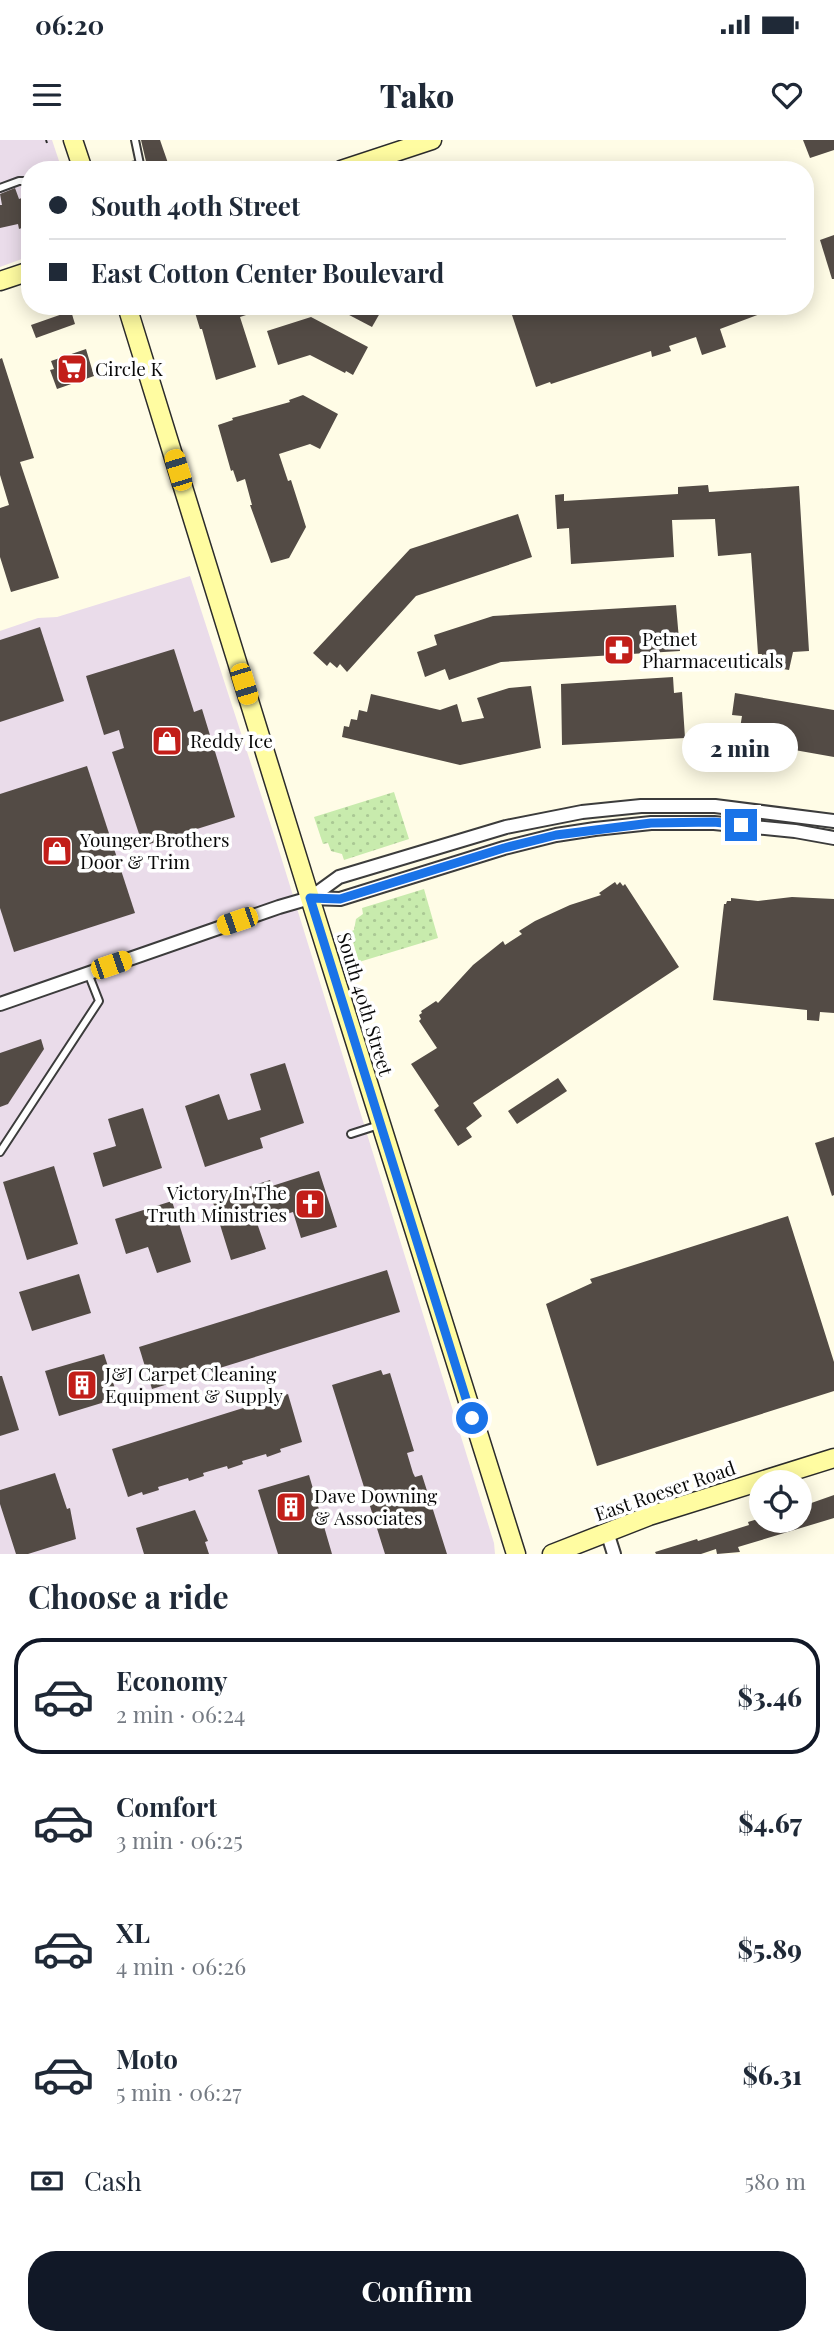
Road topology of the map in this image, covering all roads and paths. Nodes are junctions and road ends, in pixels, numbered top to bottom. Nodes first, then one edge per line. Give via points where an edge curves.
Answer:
1 (73, 140) edge
2 (135, 140) edge
3 (432, 140) edge
4 (80, 161) edge
5 (139, 161) edge
6 (368, 161) edge
7 (21, 181) edge
8 (0, 188) edge
9 (21, 274) edge
10 (0, 281) edge
11 (130, 315) edge
12 (716, 751) dead end
13 (721, 751) dead end
14 (834, 821) edge
15 (834, 838) edge
16 (310, 898) junction
17 (88, 973) junction
18 (0, 1003) edge
19 (381, 1124) junction
20 (351, 1134) dead end
21 (0, 1152) edge
22 (834, 1458) edge
23 (607, 1532) junction
24 (516, 1554) edge
25 (552, 1554) edge
26 (614, 1554) edge

1 - 4 main road
2 - 5 lane
3 - 6 main road
7 - 8 lane
9 - 10 main road
11 - 16 main road, South 40th Street
12 - 13 path
14 - 16 street via 715,806 582,812 506,827 339,877
15 - 16 street via 714,822 595,829 504,848 340,899
16 - 17 street
16 - 19 main road, South 40th Street
17 - 18 street
17 - 21 lane via 99,1001
19 - 20 lane
19 - 24 main road, South 40th Street
22 - 23 main road, East Roeser Road
23 - 25 main road, East Roeser Road
23 - 26 street

